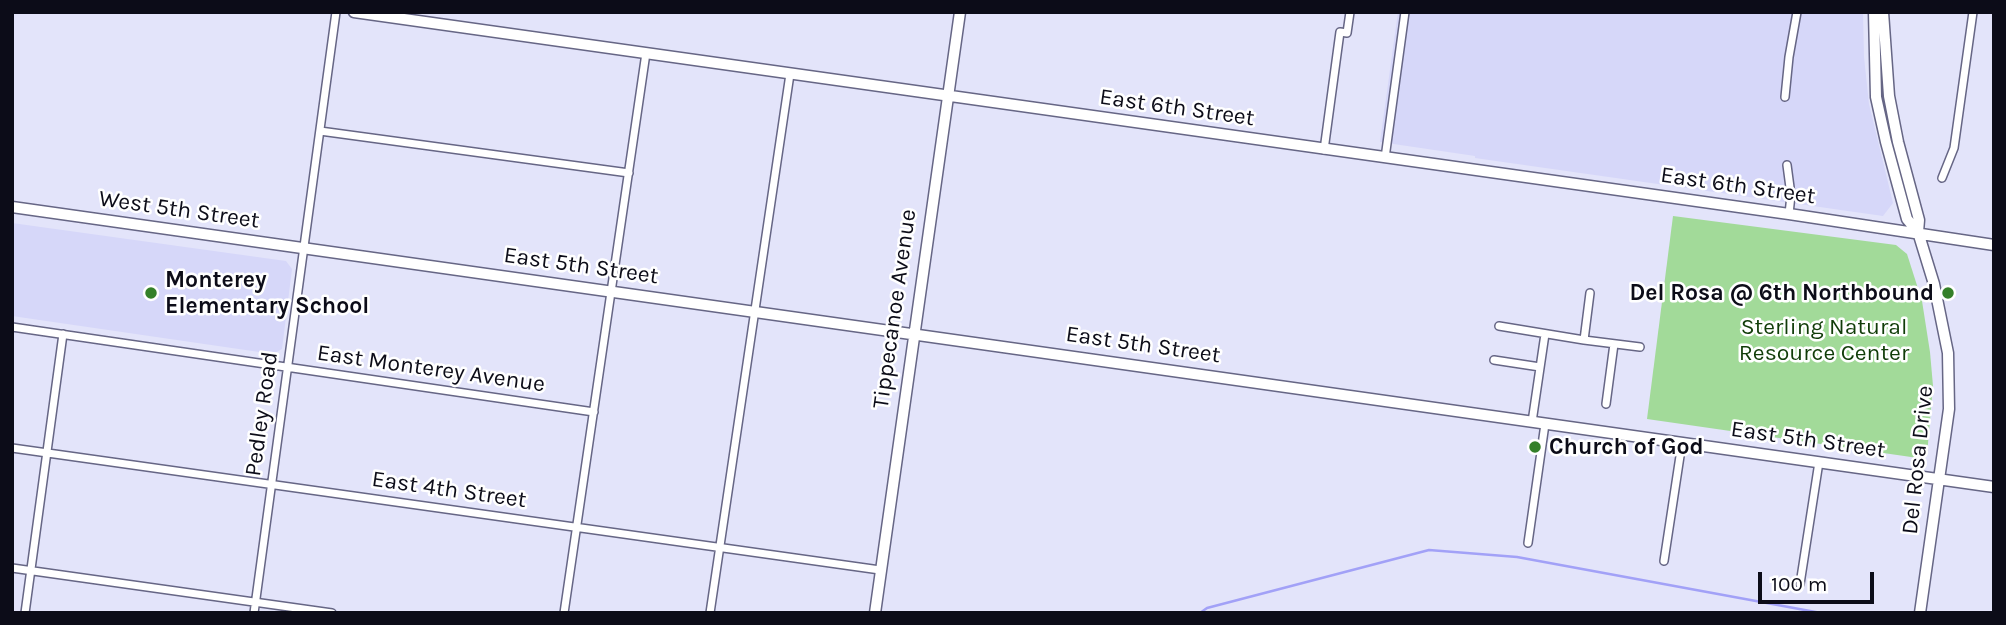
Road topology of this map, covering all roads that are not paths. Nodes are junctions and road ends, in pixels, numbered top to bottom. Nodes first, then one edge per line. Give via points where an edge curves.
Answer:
1 (336, 12) edge
2 (354, 12) edge
3 (960, 12) edge
4 (1350, 12) edge
5 (1405, 12) edge
6 (1797, 12) edge
7 (1874, 12) edge
8 (1883, 12) edge
9 (1973, 12) edge
10 (376, 14) edge
11 (646, 53) junction
12 (790, 74) junction
13 (948, 97) junction
14 (1785, 97) dead end
15 (320, 131) junction
16 (1324, 150) junction
17 (1385, 158) junction
18 (1787, 165) dead end
19 (629, 173) junction
20 (1942, 178) dead end
21 (12, 207) edge
22 (1789, 214) junction
23 (1918, 232) junction
24 (1994, 245) edge
25 (304, 249) junction
26 (339, 254) joint
27 (612, 292) junction
28 (1590, 293) dead end
29 (754, 312) junction
30 (1499, 326) dead end
31 (12, 327) edge
32 (63, 334) junction
33 (913, 334) junction
34 (1545, 334) junction
35 (1584, 340) junction
36 (1614, 344) junction
37 (1640, 348) dead end
38 (1494, 360) dead end
39 (1540, 367) junction
40 (288, 368) junction
41 (1606, 404) dead end
42 (594, 412) junction
43 (1532, 422) junction
44 (1545, 424) junction
45 (1682, 443) junction
46 (12, 448) edge
47 (46, 453) junction
48 (1819, 462) junction
49 (1940, 479) junction
50 (272, 485) junction
51 (1994, 487) edge
52 (576, 528) junction
53 (1528, 543) dead end
54 (720, 548) junction
55 (1664, 561) dead end
56 (12, 568) edge
57 (880, 570) junction
58 (32, 571) junction
59 (1800, 584) dead end
60 (255, 602) junction
61 (25, 613) edge
62 (254, 613) edge
63 (332, 613) edge
64 (564, 613) edge
65 (710, 613) edge
66 (875, 613) edge
67 (1920, 613) edge

1 - 15 street, Pedley Road
2 - 10 street, East 6th Street
3 - 13 street, Tippecanoe Avenue
4 - 16 street via 1347,33 1340,32
5 - 17 street
6 - 14 street
7 - 23 street, Del Rosa Drive via 1876,97 1907,219
8 - 23 street, Del Rosa Drive via 1889,96
9 - 20 street via 1954,148
10 - 11 street, East 6th Street
11 - 12 street, East 6th Street
11 - 19 street
12 - 13 street, East 6th Street
12 - 29 street
13 - 16 street, East 6th Street
13 - 33 street, Tippecanoe Avenue
15 - 19 street
15 - 25 street, Pedley Road
16 - 17 street, East 6th Street
17 - 22 street, East 6th Street
18 - 22 street
19 - 27 street
21 - 25 street, West 5th Street
22 - 23 street, East 6th Street
23 - 24 street, East 6th Street
23 - 49 street, Del Rosa Drive via 1948,353 1949,409
25 - 26 street, West 5th Street
25 - 40 street, Pedley Road
26 - 27 street, East 5th Street
27 - 29 street, East 5th Street
27 - 42 street
28 - 35 street
29 - 33 street, East 5th Street
29 - 54 street
30 - 34 street
31 - 32 street, East Monterey Avenue
32 - 40 street, East Monterey Avenue
32 - 47 street
33 - 43 street, East 5th Street
33 - 57 street, Tippecanoe Avenue
34 - 35 street
34 - 39 street
35 - 36 street
36 - 37 street
36 - 41 street
38 - 39 street
39 - 43 street
40 - 42 street, East Monterey Avenue
40 - 50 street, Pedley Road
42 - 52 street
43 - 44 street, East 5th Street
44 - 45 street, East 5th Street
44 - 53 street
45 - 48 street, East 5th Street
45 - 55 street
46 - 47 street, East 4th Street
47 - 50 street, East 4th Street
47 - 58 street
48 - 49 street, East 5th Street
48 - 59 street
49 - 51 street
49 - 67 street, Del Rosa Drive
50 - 52 street, East 4th Street
50 - 60 street, Pedley Road
52 - 54 street, East 4th Street
52 - 64 street
54 - 57 street, East 4th Street
54 - 65 street
56 - 58 street
57 - 66 street, Tippecanoe Avenue
58 - 60 street
58 - 61 street
60 - 62 street, Pedley Road
60 - 63 street

